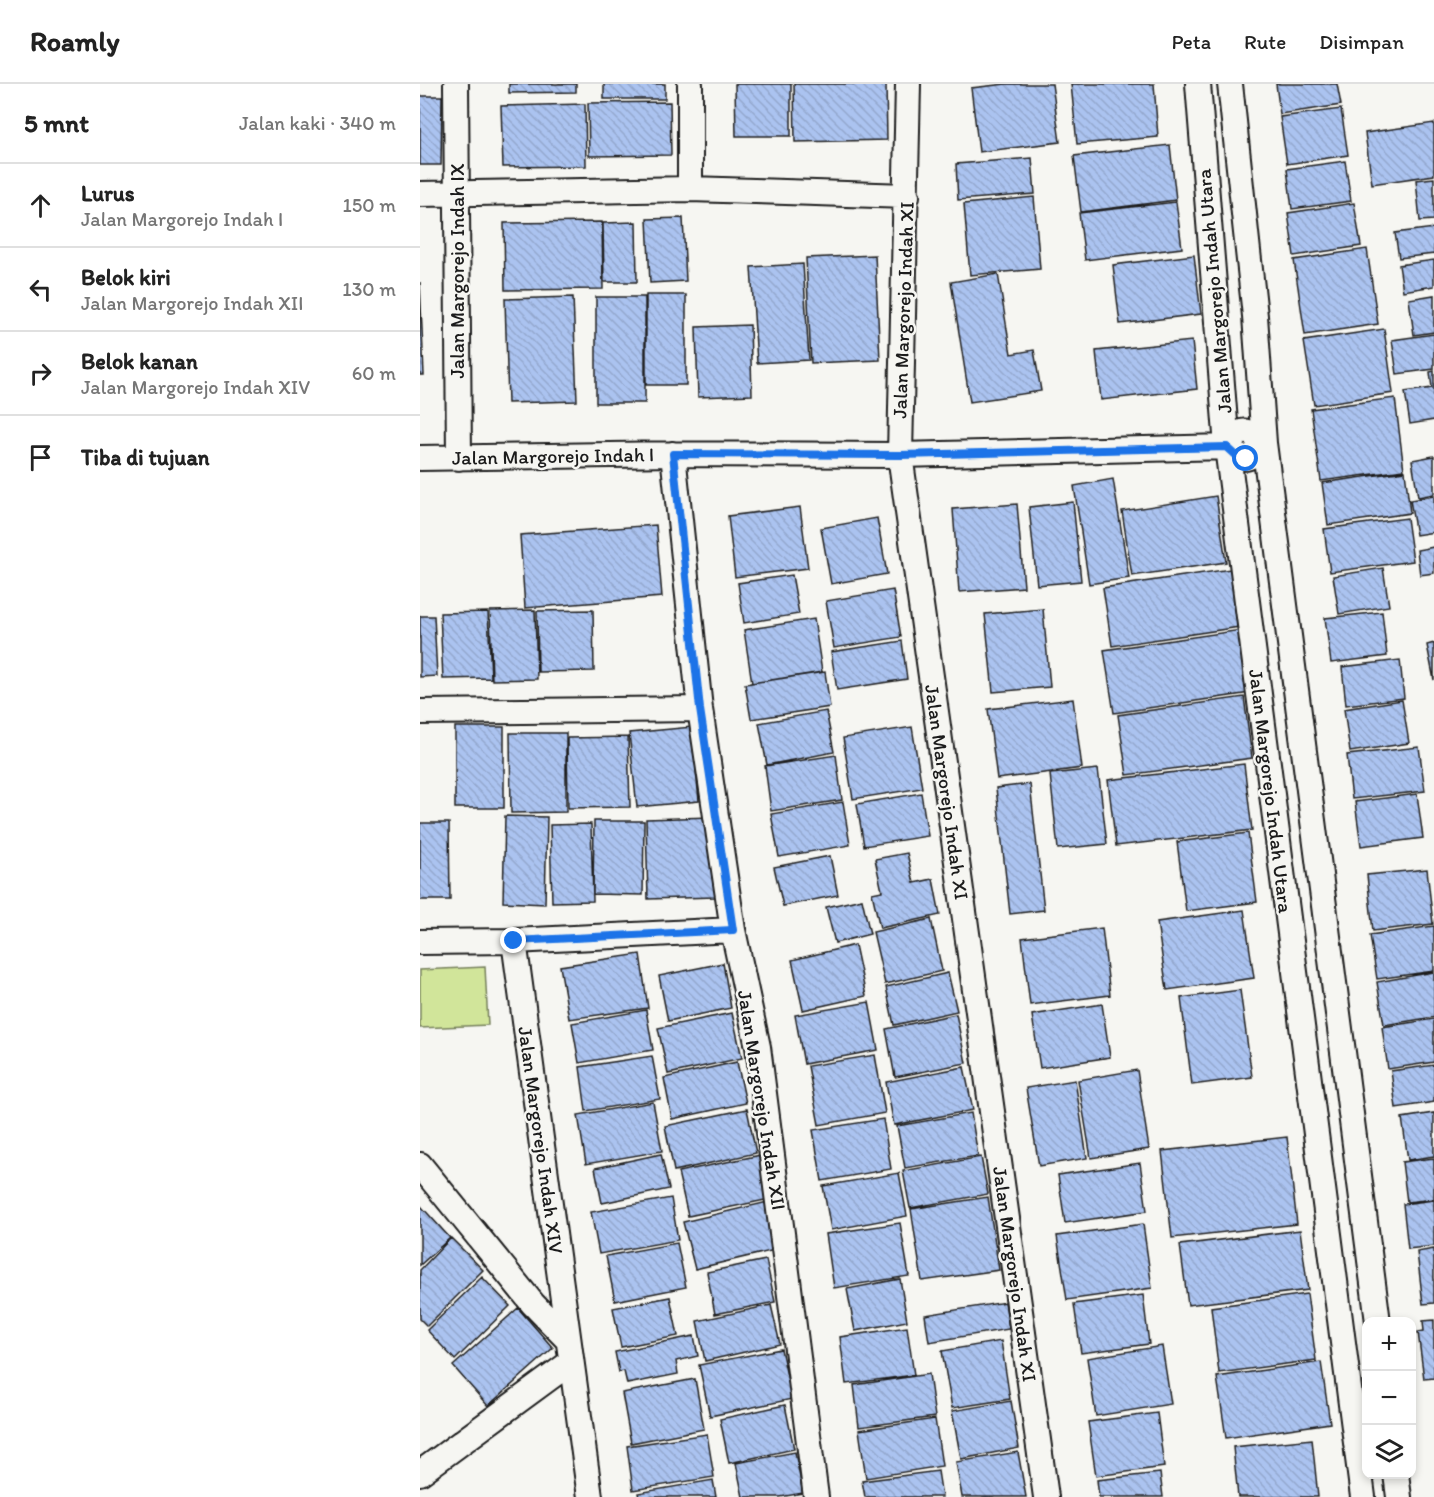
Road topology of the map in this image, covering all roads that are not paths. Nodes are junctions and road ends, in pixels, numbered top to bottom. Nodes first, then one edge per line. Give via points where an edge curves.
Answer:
1 (456, 84) edge
2 (690, 84) edge
3 (908, 84) edge
4 (1198, 84) edge
5 (1230, 84) edge
6 (690, 189) junction
7 (455, 193) junction
8 (420, 194) edge
9 (907, 196) junction
10 (1264, 443) junction
11 (1227, 447) junction
12 (673, 454) junction
13 (900, 455) junction
14 (420, 458) edge
15 (459, 458) junction
16 (700, 709) junction
17 (420, 712) edge
18 (733, 930) junction
19 (514, 941) junction
20 (420, 942) edge
21 (420, 1165) edge
22 (1377, 1317) edge
23 (570, 1351) junction
24 (420, 1473) edge
25 (1397, 1479) edge
26 (590, 1497) edge
27 (816, 1497) edge
28 (1046, 1497) edge
29 (1362, 1497) edge
30 (1399, 1497) edge

1 - 7 street, Jalan Margorejo Indah IX
2 - 6 street
3 - 9 street, Jalan Margorejo Indah XI
4 - 11 street, Jalan Margorejo Indah Utara
5 - 10 street, Jalan Margorejo Indah Utara via 1255,316
6 - 7 street
6 - 9 street
7 - 8 street
7 - 15 street, Jalan Margorejo Indah IX
9 - 13 street, Jalan Margorejo Indah XI
10 - 11 street, Jalan Margorejo Indah I via 1253,457 1246,459
10 - 22 street, Jalan Margorejo Indah Utara
11 - 13 street, Jalan Margorejo Indah I
11 - 29 street, Jalan Margorejo Indah Utara
12 - 13 street, Jalan Margorejo Indah I
12 - 15 street, Jalan Margorejo Indah I
12 - 16 street, Jalan Margorejo Indah XII
13 - 28 street, Jalan Margorejo Indah XI
14 - 15 street, Jalan Margorejo Indah I
16 - 17 street
16 - 18 street, Jalan Margorejo Indah XII
18 - 19 street
18 - 27 street, Jalan Margorejo Indah XII via 758,1047
19 - 20 street
19 - 23 street, Jalan Margorejo Indah XIV
21 - 23 street
23 - 24 street
23 - 26 street, Jalan Margorejo Indah XIV
25 - 30 street

